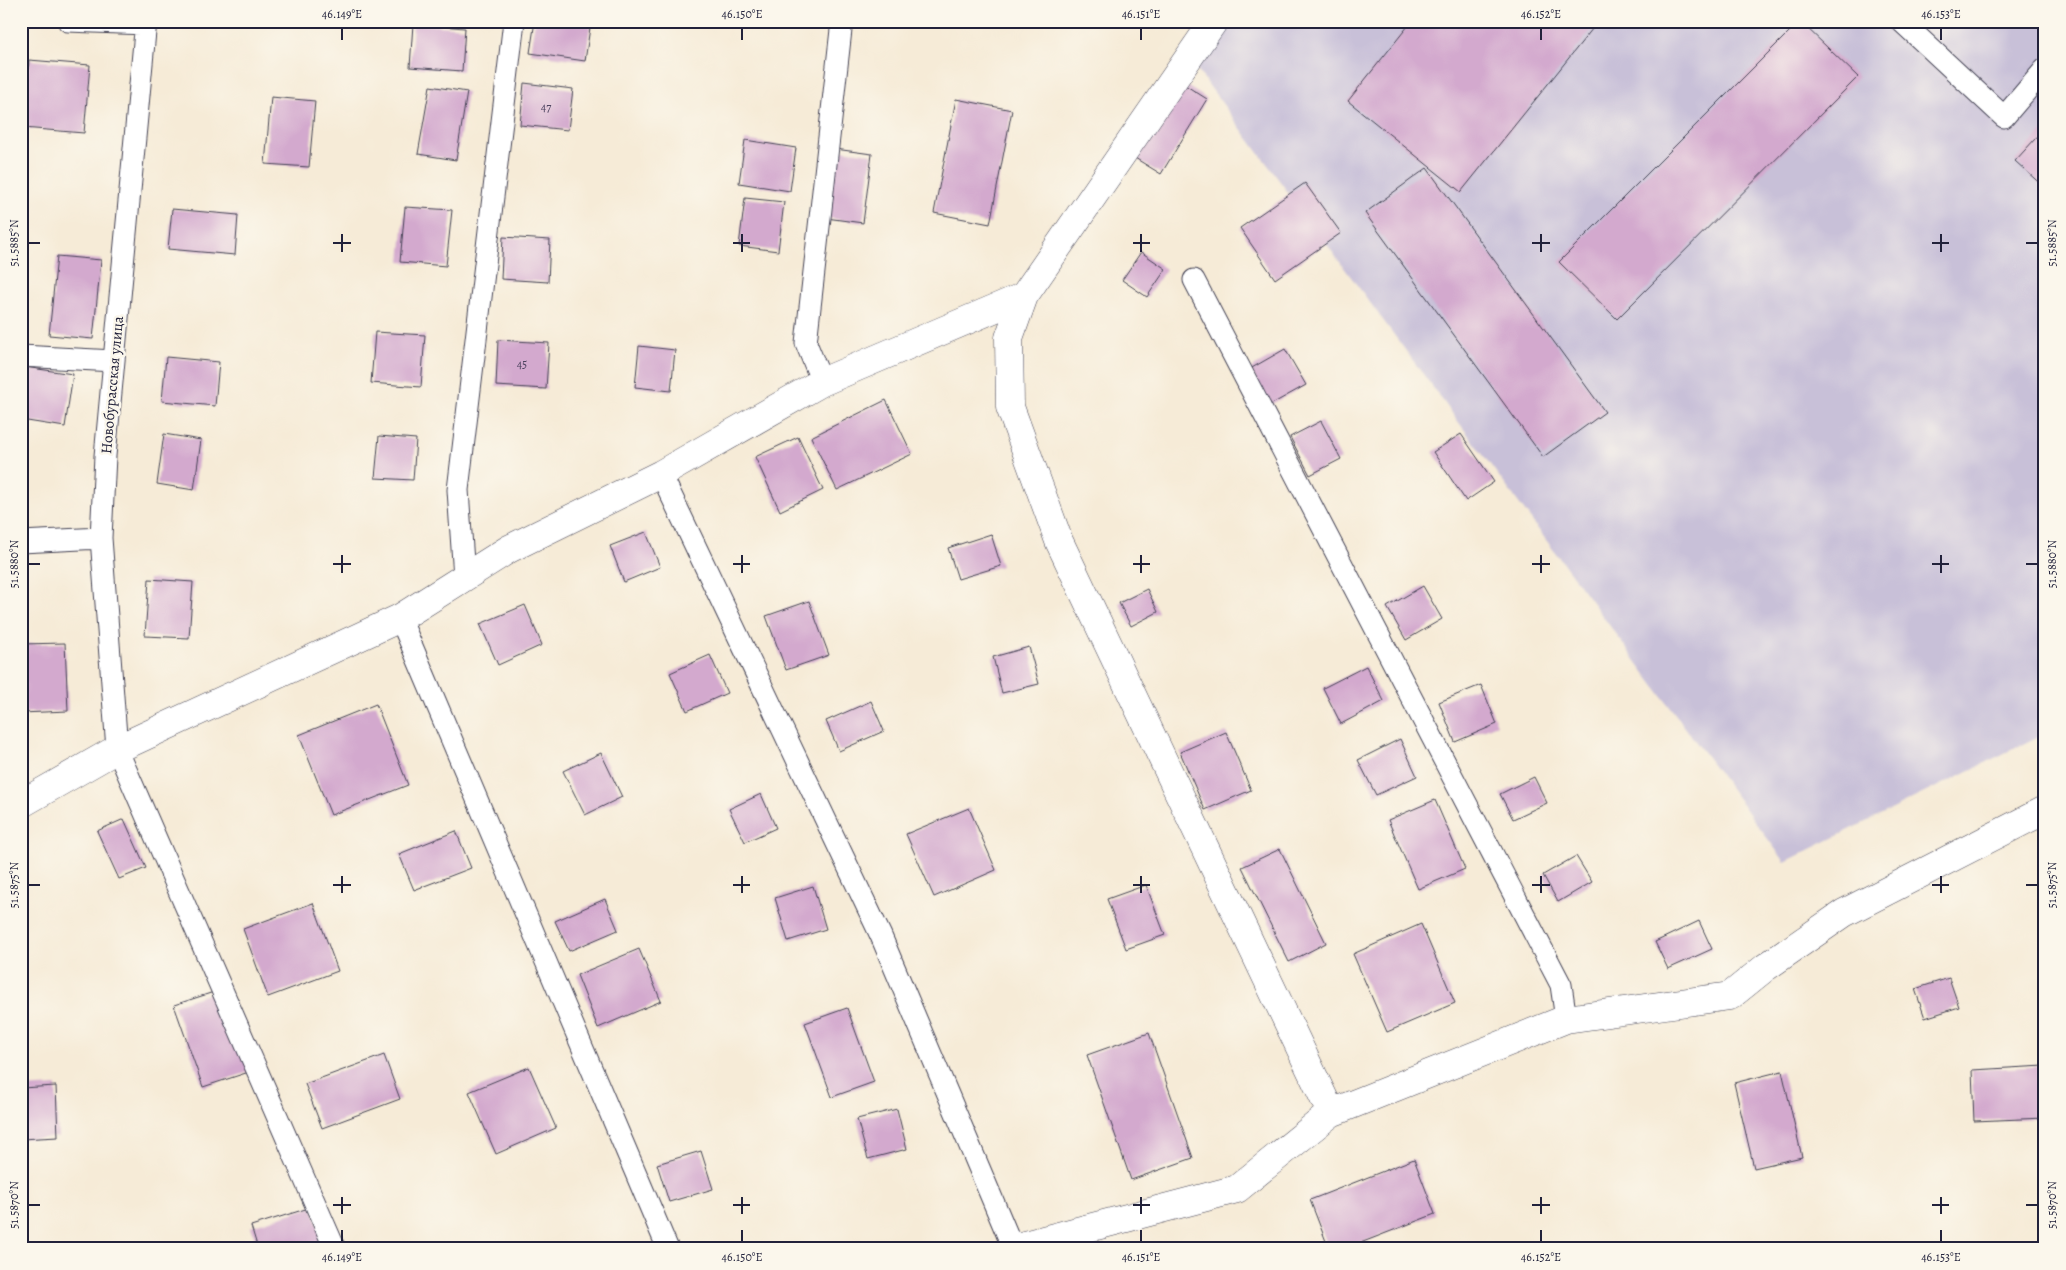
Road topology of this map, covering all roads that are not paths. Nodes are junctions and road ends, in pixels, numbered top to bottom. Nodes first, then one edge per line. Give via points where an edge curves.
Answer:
1 (68, 21) edge
2 (514, 21) edge
3 (842, 21) edge
4 (1214, 21) edge
5 (1901, 21) edge
6 (146, 22) edge
7 (2045, 69) edge
8 (1194, 280) dead end
9 (1024, 296) junction
10 (21, 356) edge
11 (114, 361) junction
12 (822, 382) junction
13 (661, 474) junction
14 (101, 538) junction
15 (21, 542) edge
16 (464, 577) junction
17 (400, 618) junction
18 (118, 749) junction
19 (21, 804) edge
20 (2045, 810) edge
21 (1566, 1019) junction
22 (1331, 1113) junction
23 (1011, 1248) edge
24 (335, 1249) edge
25 (668, 1249) edge

1 - 6 lane
2 - 16 lane via 458,490
3 - 12 lane via 806,343
4 - 9 street
5 - 7 lane via 2004,117
6 - 11 lane, Новобурасская улица
8 - 21 lane via 1561,985
9 - 12 street
9 - 22 street via 1010,338 1010,407 1059,541
10 - 11 lane
11 - 14 lane, Новобурасская улица
12 - 13 street
13 - 16 street via 509,549
13 - 23 lane via 881,936
14 - 15 lane
14 - 18 lane, Новобурасская улица
16 - 17 street
17 - 18 street
17 - 25 lane
18 - 19 street
18 - 24 lane, Новобурасская улица
20 - 21 street via 1844,913 1730,996
21 - 22 street
22 - 23 street via 1237,1189

